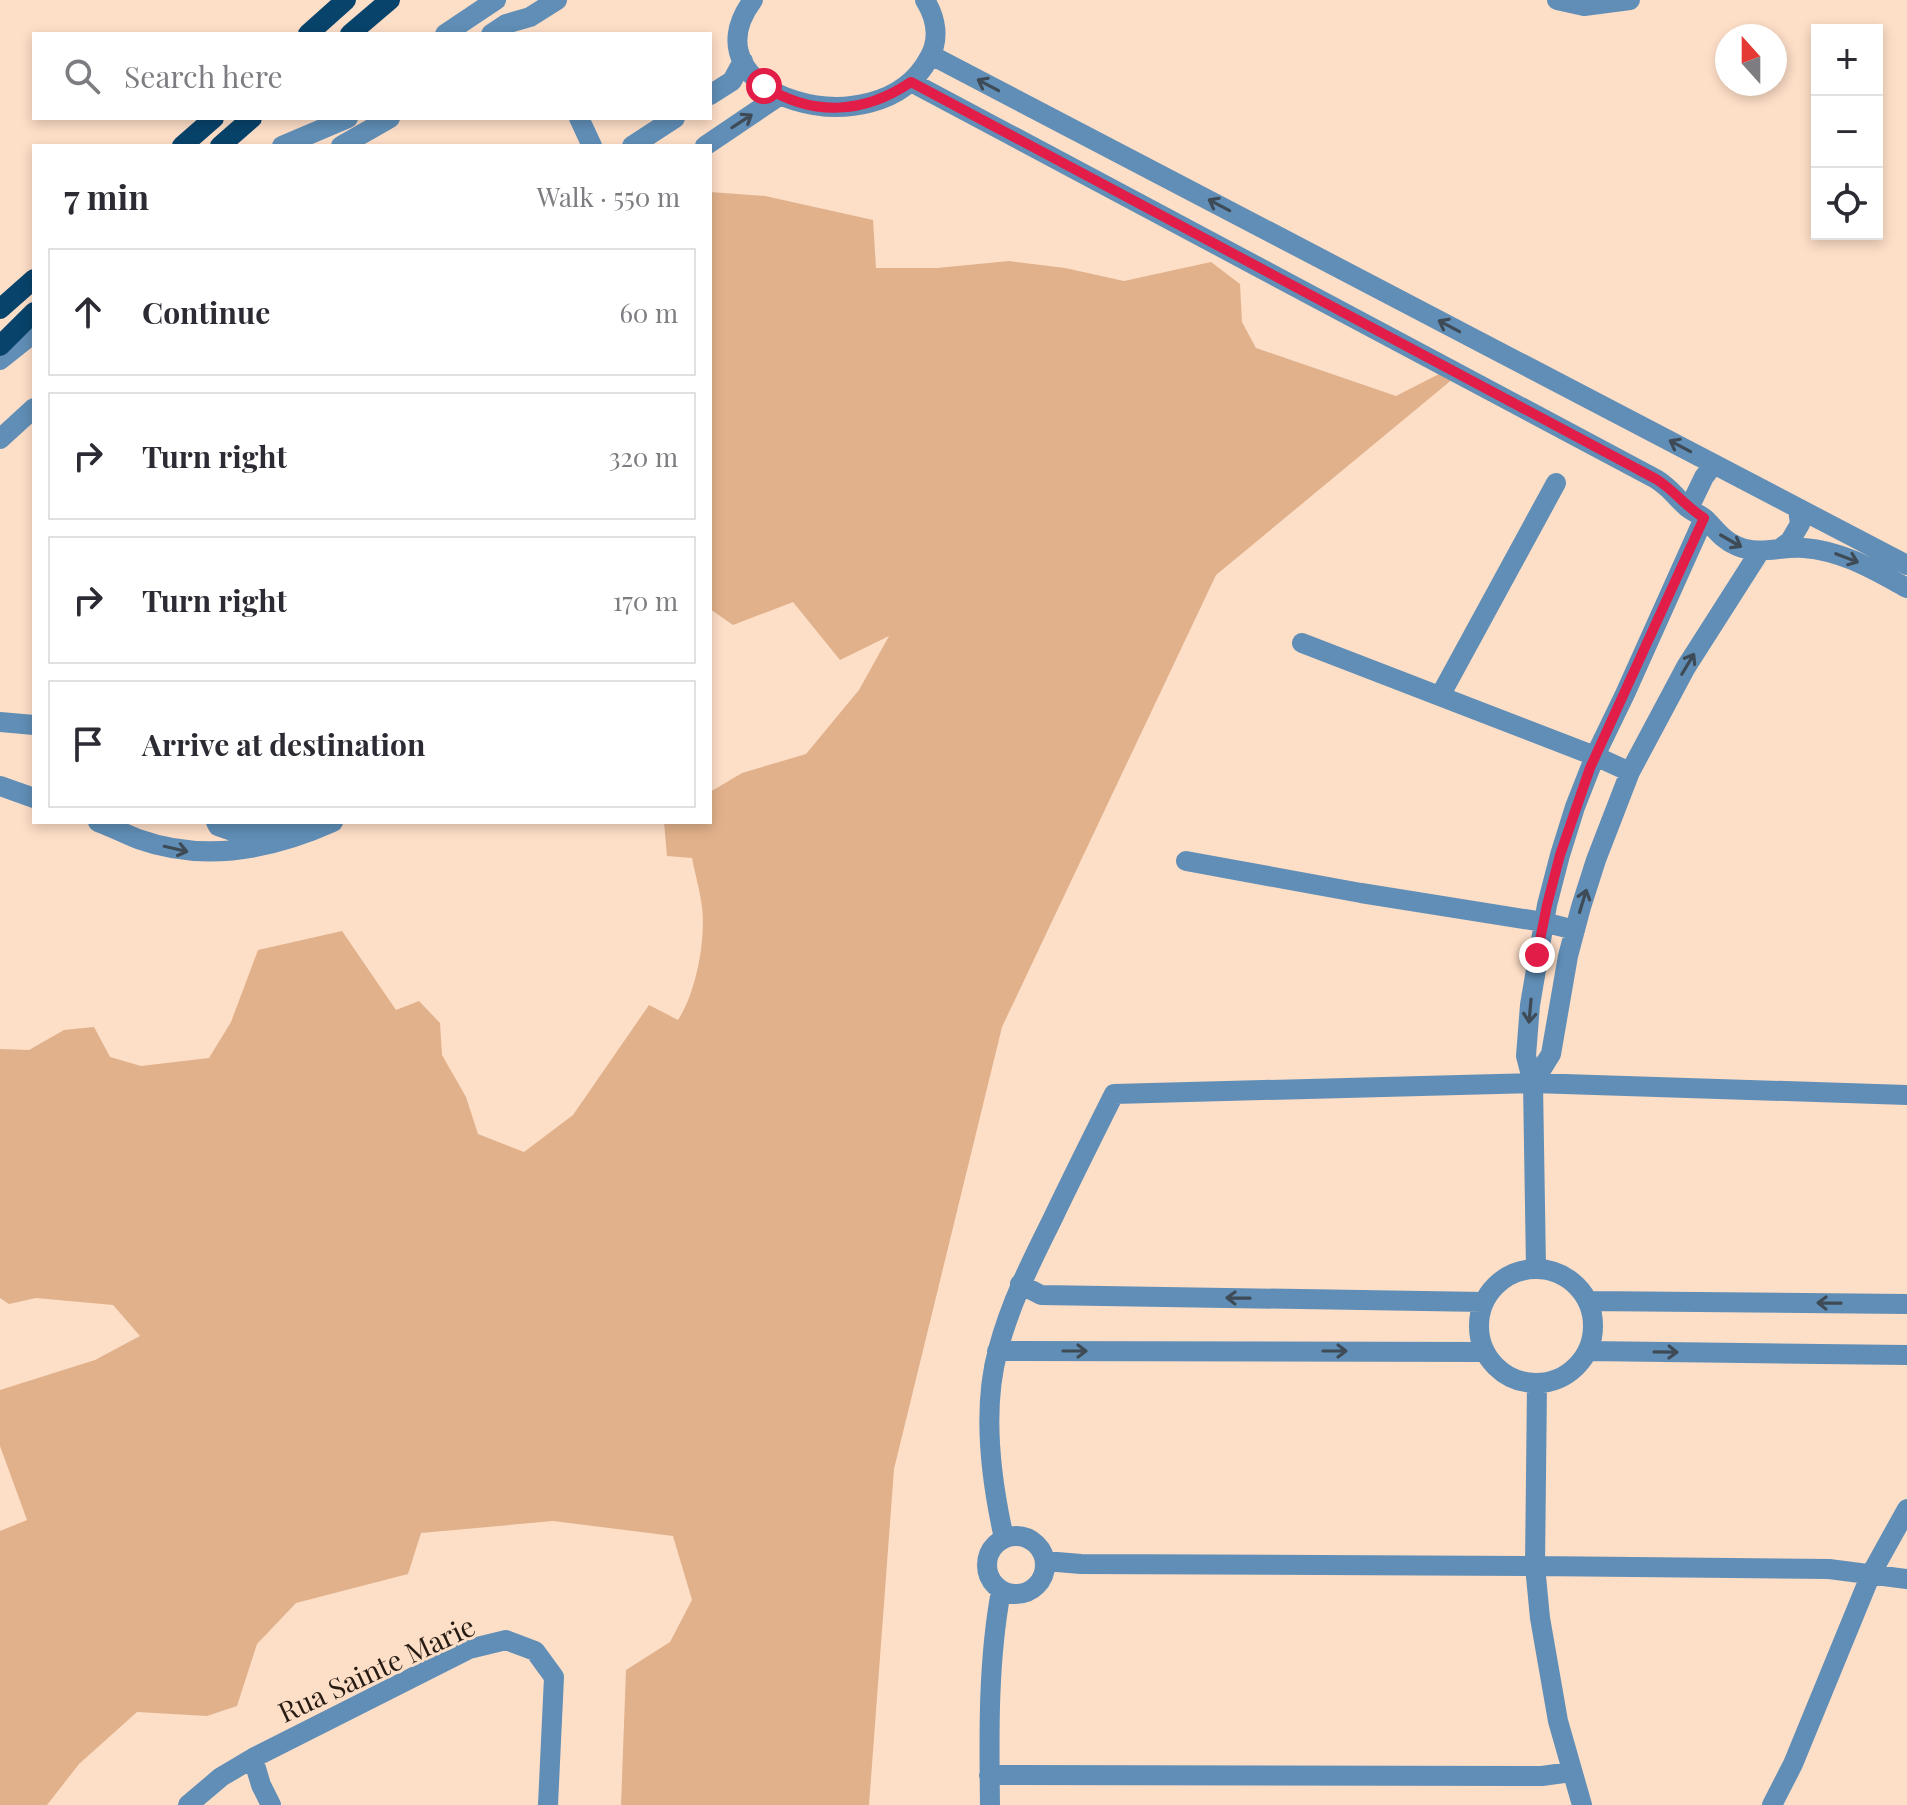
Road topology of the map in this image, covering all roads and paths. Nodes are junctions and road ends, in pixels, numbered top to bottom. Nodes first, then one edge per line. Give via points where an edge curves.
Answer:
1 (346, 0) edge
2 (390, 0) edge
3 (496, 0) edge
4 (557, 0) edge
5 (728, 0) edge
6 (925, 0) edge
7 (1557, 0) edge
8 (1630, 0) edge
9 (748, 8) edge
10 (310, 32) edge
11 (352, 32) edge
12 (448, 32) edge
13 (494, 32) edge
14 (931, 55) junction
15 (743, 61) junction
16 (911, 82) junction
17 (712, 94) edge
18 (779, 96) junction
19 (212, 120) edge
20 (250, 120) edge
21 (315, 120) edge
22 (343, 120) edge
23 (386, 120) edge
24 (580, 120) edge
25 (672, 120) edge
26 (184, 144) edge
27 (222, 144) edge
28 (279, 144) edge
29 (287, 144) edge
30 (344, 144) edge
31 (591, 144) edge
32 (635, 144) edge
33 (708, 144) edge
34 (32, 281) edge
35 (0, 309) edge
36 (32, 314) edge
37 (32, 335) edge
38 (0, 346) edge
39 (0, 360) edge
40 (32, 410) edge
41 (0, 439) edge
42 (1714, 464) junction
43 (1556, 483) dead end
44 (1798, 509) junction
45 (1696, 513) junction
46 (1782, 547) junction
47 (1760, 551) junction
48 (1907, 565) edge
49 (1907, 588) edge
50 (1302, 643) dead end
51 (1440, 696) junction
52 (0, 722) edge
53 (32, 725) edge
54 (1595, 756) junction
55 (1630, 772) junction
56 (7, 788) edge
57 (32, 796) edge
58 (109, 824) edge
59 (115, 824) edge
60 (138, 824) edge
61 (217, 824) edge
62 (284, 824) edge
63 (328, 824) edge
64 (1186, 861) dead end
65 (1543, 922) junction
66 (1575, 930) junction
67 (1533, 1083) junction
68 (1906, 1093) edge
69 (1536, 1269) junction
70 (1020, 1284) junction
71 (1588, 1301) junction
72 (1484, 1302) junction
73 (1907, 1304) edge
74 (997, 1351) junction
75 (1588, 1351) junction
76 (1485, 1352) junction
77 (1907, 1355) edge
78 (1537, 1384) junction
79 (1907, 1509) edge
80 (1004, 1538) junction
81 (1045, 1561) junction
82 (1535, 1566) junction
83 (1871, 1574) junction
84 (1907, 1579) edge
85 (1001, 1591) junction
86 (253, 1758) junction
87 (1571, 1772) junction
88 (989, 1775) junction
89 (193, 1804) edge
90 (271, 1805) edge
91 (548, 1805) edge
92 (990, 1805) edge
93 (1582, 1805) edge
94 (1772, 1805) edge

1 - 10 main road
2 - 11 main road
3 - 12 street
4 - 13 street
5 - 9 street
6 - 14 street via 936,25
7 - 8 street via 1584,6
9 - 15 street via 738,31
14 - 16 street
42 -> 14 street
15 - 17 street via 732,81
15 - 18 street
16 - 18 street via 858,106 817,107
16 - 45 street via 1656,479
33 -> 18 street
19 - 26 main road
20 - 27 main road
21 - 28 street
22 - 29 street
23 - 30 street
24 - 31 street
25 - 32 street
34 - 35 main road
36 - 38 main road
37 - 39 street
40 - 41 street
42 - 44 street
42 - 45 street via 1704,477
43 - 51 street
44 - 46 street via 1800,524
44 - 48 street
45 -> 47 street via 1728,542
45 - 54 street
46 - 47 street
46 -> 49 street via 1838,554
55 -> 47 street via 1686,667
50 - 51 street
51 - 54 street
52 - 53 street
54 - 55 street
54 - 65 street
66 -> 55 street
56 - 57 street
58 -> 63 street via 139,840 191,852 249,849
59 - 60 street
61 - 62 street via 241,834
64 - 65 street
65 - 66 street
65 -> 67 street via 1526,1056
66 - 67 street via 1551,1054
67 - 68 street
67 - 69 street
67 - 70 street via 1114,1094
69 - 71 street via 1561,1274
69 - 72 street via 1500,1281
72 -> 70 street via 1041,1295
70 - 74 street
73 -> 71 street
71 - 75 street via 1594,1326
72 - 76 street via 1479,1327
74 -> 76 street
74 - 80 street via 991,1451
75 -> 77 street
75 - 78 street via 1573,1371
76 - 78 street via 1512,1378
78 - 82 street
79 - 83 street
80 - 81 street via 1031,1539
80 - 85 street via 996,1543 986,1568
81 - 82 street
81 - 85 street via 1036,1587 1019,1594
82 - 83 street
82 - 87 street via 1548,1670
83 - 84 street
83 - 94 street
85 - 88 street via 993,1644
86 - 89 street, Rua Sainte Marie via 221,1777
86 - 90 street
86 - 91 street, Rua Sainte Marie via 469,1649 506,1640 535,1651 554,1677
87 - 88 street
87 - 93 street
88 - 92 street

